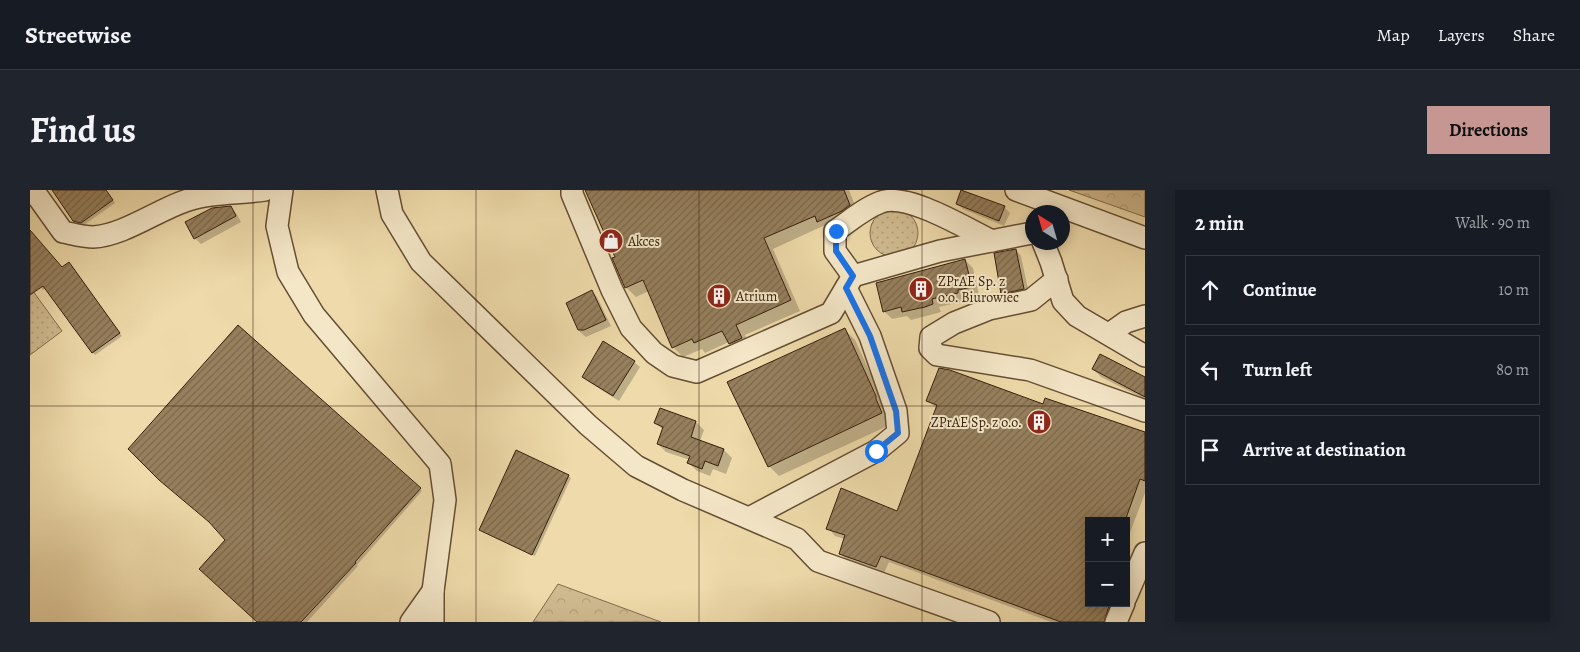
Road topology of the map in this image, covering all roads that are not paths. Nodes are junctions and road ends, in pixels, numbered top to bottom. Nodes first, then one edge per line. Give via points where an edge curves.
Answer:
1 (33, 190) edge
2 (265, 190) edge
3 (282, 190) edge
4 (387, 190) edge
5 (572, 190) edge
6 (1016, 190) edge
7 (1044, 205) edge
8 (1070, 214) edge
9 (1025, 234) edge
10 (1145, 238) edge
11 (992, 241) junction
12 (1046, 250) edge
13 (1057, 279) junction
14 (849, 282) junction
15 (1145, 316) edge
16 (1109, 334) junction
17 (1145, 356) edge
18 (1145, 411) edge
19 (749, 518) junction
20 (1145, 552) edge
21 (1130, 588) edge
22 (433, 590) junction
23 (1122, 607) edge
24 (411, 622) edge
25 (433, 622) edge
26 (989, 622) edge
27 (1116, 622) edge

1 - 2 street via 63,232 94,237 123,230 186,200 221,193
3 - 22 street via 277,226 288,272 314,315 440,464 445,500
4 - 19 street via 392,214 421,262 588,425 636,466
5 - 14 street via 612,290 631,328 654,353 674,366 697,372 830,313
6 - 7 street
8 - 10 street
9 - 11 street
11 - 14 street via 940,251
11 - 14 street via 913,203 896,199 882,201 836,231 836,251
12 - 13 street
13 - 16 street via 1063,301 1077,316
13 - 18 street via 1031,300 989,309 954,323 931,337 930,348 937,355 1030,370
14 - 19 street via 896,411 898,433 876,451
15 - 16 street via 1126,322
16 - 17 street
19 - 26 street via 797,539 818,561
20 - 21 street
22 - 24 street
22 - 25 street
23 - 27 street

